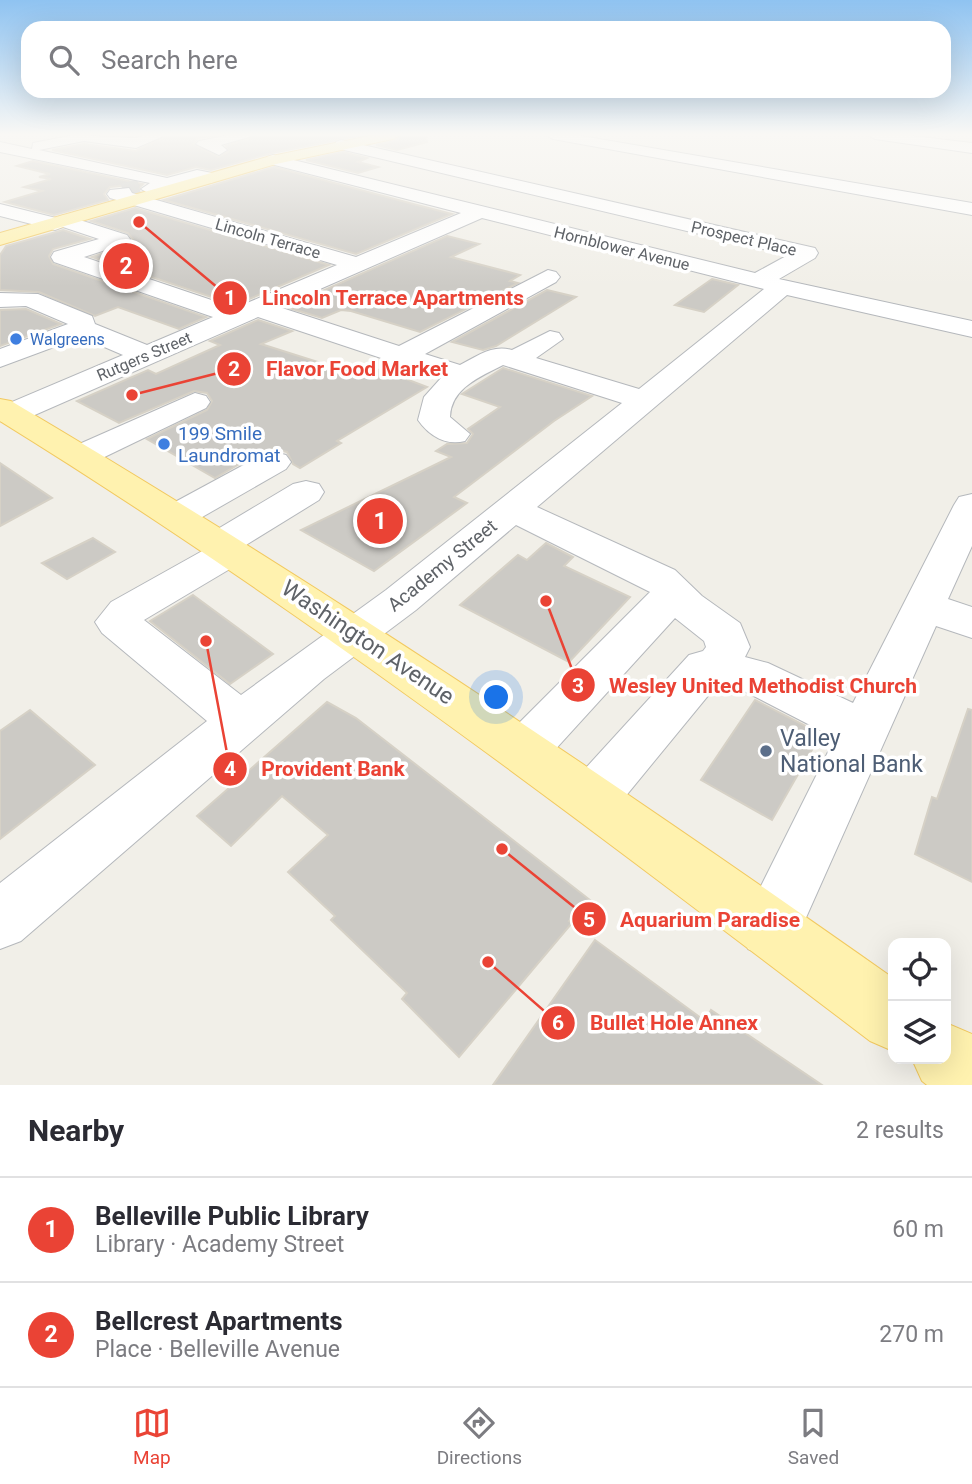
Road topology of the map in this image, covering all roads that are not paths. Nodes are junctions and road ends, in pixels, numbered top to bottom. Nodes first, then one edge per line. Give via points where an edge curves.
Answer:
1 (136, 186) tunnel mouth
2 (165, 186) tunnel mouth
3 (380, 186) edge
4 (506, 186) edge
5 (840, 186) edge
6 (145, 189) junction
7 (972, 209) edge
8 (0, 210) edge
9 (480, 212) junction
10 (59, 222) junction
11 (0, 239) edge
12 (359, 265) junction
13 (548, 277) dead end
14 (771, 283) junction
15 (0, 300) edge
16 (246, 312) junction
17 (108, 324) dead end
18 (81, 328) junction
19 (972, 329) edge
20 (550, 339) dead end
21 (156, 351) junction
22 (401, 356) junction
23 (0, 359) edge
24 (521, 362) junction
25 (464, 376) junction
26 (645, 400) junction
27 (195, 402) dead end
28 (3, 413) edge
29 (454, 434) dead end
30 (80, 456) junction
31 (274, 462) dead end
32 (306, 492) dead end
33 (972, 505) edge
34 (512, 509) junction
35 (177, 516) junction
36 (225, 547) junction
37 (675, 592) junction
38 (925, 606) junction
39 (972, 623) edge
40 (355, 633) junction
41 (716, 668) junction
42 (241, 722) junction
43 (865, 730) junction
44 (524, 750) junction
45 (592, 798) junction
46 (0, 920) edge
47 (770, 928) junction
48 (888, 1014) edge
49 (951, 1061) edge
50 (972, 1076) edge

1 - 6 street, Lincoln Terrace
2 - 6 main road
3 - 9 street, Hornblower Avenue
4 - 14 street, Prospect Place via 807,253
5 - 7 street
6 - 10 main road
6 - 12 street, Lincoln Terrace
8 - 10 street
9 - 12 street, Rutgers Street
9 - 14 street, Hornblower Avenue
10 - 11 main road
10 - 16 street via 120,239 62,257
12 - 16 street, Rutgers Street
13 - 22 street
14 - 19 street, Hornblower Avenue
14 - 26 street, Academy Street
15 - 18 street via 29,299 83,321
16 - 21 street, Rutgers Street
16 - 22 street
17 - 21 street
18 - 21 street
18 - 23 street
20 - 24 street via 523,355
21 - 28 street, Rutgers Street
22 - 25 street
24 - 25 street via 501,355
24 - 26 street
25 - 29 street via 441,390 433,408 434,420
26 - 34 street, Academy Street
27 - 30 street
28 - 30 main road, Washington Avenue
30 - 35 main road, Washington Avenue
31 - 35 street
32 - 36 street
33 - 38 street
34 - 37 street via 621,558 661,579
34 - 40 street, Academy Street
35 - 36 main road, Washington Avenue
36 - 40 main road, Washington Avenue
36 - 42 street via 117,622
37 - 41 street via 725,635 728,647
37 - 44 street
38 - 39 street
38 - 43 street
40 - 42 street, Academy Street
40 - 44 main road, Washington Avenue
41 - 43 street via 752,675
41 - 45 street via 705,667
42 - 46 street, Academy Street
43 - 47 street
44 - 45 main road, Washington Avenue
45 - 47 main road, Washington Avenue
47 - 48 main road, Washington Avenue
49 - 50 main road

